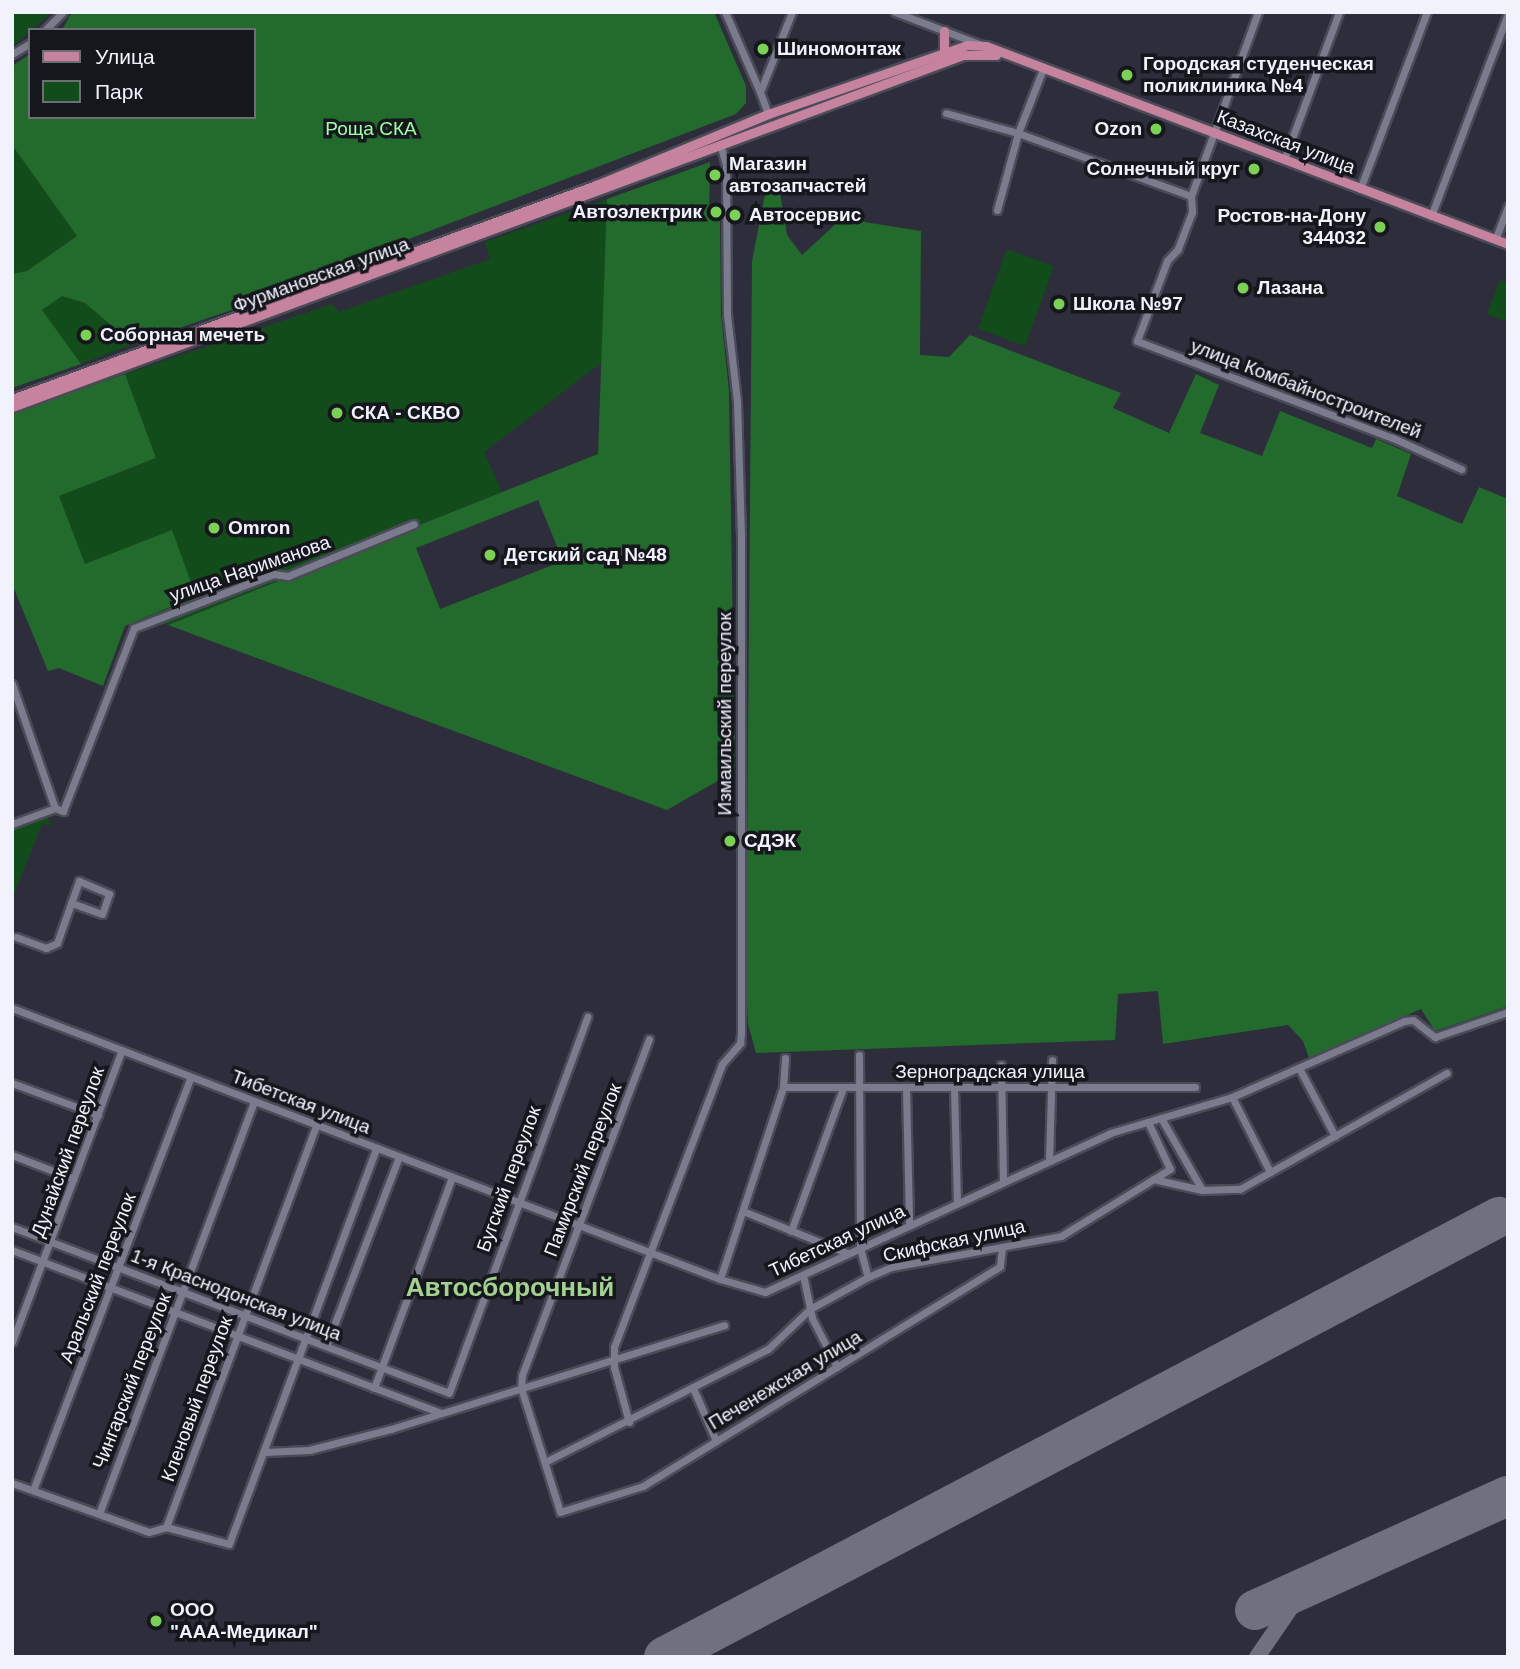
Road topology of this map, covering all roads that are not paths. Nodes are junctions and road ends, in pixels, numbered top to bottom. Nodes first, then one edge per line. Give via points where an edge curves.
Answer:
1 (63, 12) edge
2 (725, 12) edge
3 (792, 12) edge
4 (895, 12) edge
5 (1258, 12) edge
6 (1339, 12) edge
7 (1427, 12) edge
8 (1508, 13) edge
9 (47, 28) edge
10 (944, 31) junction
11 (28, 44) edge
12 (986, 46) junction
13 (943, 52) junction
14 (12, 54) edge
15 (1018, 61) junction
16 (1043, 69) junction
17 (760, 92) junction
18 (827, 93) junction
19 (832, 106) junction
20 (946, 113) dead end
21 (768, 114) junction
22 (1018, 133) junction
23 (1214, 133) junction
24 (715, 134) junction
25 (721, 147) junction
26 (1284, 160) junction
27 (600, 188) junction
28 (1360, 188) junction
29 (1191, 196) junction
30 (1508, 206) edge
31 (997, 210) dead end
32 (1431, 216) junction
33 (1495, 240) junction
34 (1508, 244) edge
35 (12, 399) edge
36 (12, 407) edge
37 (1461, 469) dead end
38 (414, 524) dead end
39 (12, 684) edge
40 (55, 808) junction
41 (12, 824) edge
42 (71, 903) junction
43 (16, 937) dead end
44 (12, 1008) edge
45 (1508, 1012) edge
46 (587, 1017) dead end
47 (649, 1040) dead end
48 (122, 1050) junction
49 (859, 1055) dead end
50 (785, 1058) dead end
51 (1052, 1060) dead end
52 (1001, 1065) dead end
53 (1299, 1068) junction
54 (1447, 1073) dead end
55 (191, 1077) junction
56 (12, 1083) edge
57 (783, 1087) junction
58 (843, 1087) junction
59 (1195, 1087) dead end
60 (858, 1088) junction
61 (906, 1088) junction
62 (954, 1088) junction
63 (1001, 1088) junction
64 (1049, 1088) junction
65 (1231, 1097) junction
66 (254, 1101) junction
67 (98, 1115) junction
68 (1161, 1118) junction
69 (1148, 1122) junction
70 (316, 1125) junction
71 (1335, 1136) junction
72 (376, 1148) junction
73 (12, 1156) edge
74 (398, 1157) junction
75 (1049, 1161) junction
76 (1270, 1172) junction
77 (452, 1177) junction
78 (1153, 1179) junction
79 (74, 1180) junction
80 (1003, 1182) junction
81 (1202, 1190) junction
82 (517, 1203) junction
83 (957, 1203) junction
84 (743, 1211) junction
85 (909, 1225) junction
86 (579, 1226) junction
87 (12, 1227) edge
88 (791, 1231) junction
89 (51, 1241) junction
90 (1002, 1247) junction
91 (860, 1248) junction
92 (12, 1250) edge
93 (651, 1253) junction
94 (847, 1254) junction
95 (43, 1262) junction
96 (119, 1267) junction
97 (803, 1275) junction
98 (869, 1277) junction
99 (720, 1279) junction
100 (111, 1288) junction
101 (182, 1292) junction
102 (810, 1309) junction
103 (174, 1312) junction
104 (245, 1315) junction
105 (15, 1324) edge
106 (724, 1325) dead end
107 (236, 1336) junction
108 (305, 1338) junction
109 (12, 1342) edge
110 (326, 1346) junction
111 (299, 1359) junction
112 (613, 1359) junction
113 (381, 1367) junction
114 (837, 1367) junction
115 (373, 1388) junction
116 (521, 1388) junction
117 (693, 1388) junction
118 (449, 1393) junction
119 (453, 1410) junction
120 (442, 1414) junction
121 (629, 1422) junction
122 (716, 1441) junction
123 (265, 1452) junction
124 (545, 1462) junction
125 (12, 1483) edge
126 (33, 1490) junction
127 (99, 1514) junction
128 (166, 1527) junction

1 - 9 street
2 - 17 street
3 - 17 street
4 - 10 street, Казахская улица
5 - 23 street
6 - 26 street
7 - 28 street
8 - 32 street
10 - 12 street, Казахская улица
10 - 13 main road
11 - 14 street
12 - 13 main road
12 - 15 main road, Казахская улица
13 - 18 main road
15 - 16 main road, Казахская улица
15 - 19 main road via 969,53
16 - 22 street
16 - 23 main road, Казахская улица
17 - 21 street
18 - 19 main road
18 - 21 main road
19 - 25 main road
20 - 22 street
21 - 24 main road
22 - 29 street
22 - 31 street
23 - 26 main road, Казахская улица
23 - 29 street
24 - 25 main road
24 - 27 main road
25 - 27 main road
25 - 93 street, Измаильский переулок via 726,165 727,316 737,401 741,536 741,1034 722,1064
26 - 28 main road, Казахская улица
27 - 35 main road, Фурмановская улица
27 - 36 main road, Фурмановская улица
28 - 32 main road, Казахская улица
29 - 37 street, улица Комбайностроителей via 1192,212 1178,249 1167,261 1137,341 1393,438
30 - 33 street
32 - 33 main road, Казахская улица
33 - 34 main road, Казахская улица
38 - 40 street, улица Нариманова via 288,576 274,574 134,628 62,811
39 - 40 street
40 - 41 street
42 - 42 street via 79,881 109,894 102,914
42 - 43 street via 57,943 46,948
44 - 48 street, Тибетская улица
45 - 53 street, Тибетская улица via 1435,1037 1413,1020 1404,1021
46 - 82 street, Бугский переулок
47 - 86 street, Памирский переулок
48 - 55 street, Тибетская улица
48 - 67 street, Дунайский переулок
49 - 60 street
50 - 57 street
51 - 64 street
52 - 63 street
53 - 65 street, Тибетская улица
53 - 71 street
54 - 71 street
55 - 66 street, Тибетская улица
55 - 96 street, Аральский переулок
56 - 67 street
57 - 58 street, Зерноградская улица
57 - 84 street
58 - 60 street, Зерноградская улица
58 - 88 street
59 - 64 street, Зерноградская улица
60 - 61 street, Зерноградская улица
60 - 91 street
61 - 62 street, Зерноградская улица
61 - 85 street
62 - 63 street, Зерноградская улица
62 - 83 street
63 - 64 street, Зерноградская улица
63 - 80 street
64 - 75 street
65 - 68 street, Тибетская улица
65 - 76 street
66 - 70 street, Тибетская улица
66 - 101 street, Чингарский переулок
67 - 79 street, Дунайский переулок
68 - 69 street, Тибетская улица
68 - 81 street
69 - 75 street, Тибетская улица
69 - 78 street via 1171,1163 1170,1169
70 - 72 street, Тибетская улица
70 - 104 street, Кленовый переулок
71 - 76 street
72 - 74 street, Тибетская улица
72 - 108 street
73 - 79 street
74 - 77 street, Тибетская улица
74 - 110 street
75 - 80 street, Тибетская улица
76 - 81 street via 1240,1189
77 - 82 street, Тибетская улица
77 - 113 street
78 - 81 street
78 - 90 street, Скифская улица via 1061,1236
79 - 89 street, Дунайский переулок
80 - 83 street, Тибетская улица
82 - 86 street, Тибетская улица
82 - 118 street, Бугский переулок
83 - 85 street, Тибетская улица
84 - 88 street
84 - 99 street
85 - 91 street, Тибетская улица
86 - 93 street, Тибетская улица
86 - 116 street, Памирский переулок
87 - 89 street, 1-я Краснодонская улица
88 - 94 street
89 - 95 street, Дунайский переулок
89 - 96 street, 1-я Краснодонская улица
90 - 98 street, Скифская улица via 892,1267
90 - 114 street, Печенежская улица via 1000,1266
91 - 94 street, Тибетская улица
91 - 98 street
92 - 95 street
93 - 99 street, Тибетская улица
93 - 112 street, Измаильский переулок
94 - 97 street, Тибетская улица
95 - 100 street
95 - 105 street, Дунайский переулок
96 - 100 street, Аральский переулок
96 - 101 street, 1-я Краснодонская улица
97 - 99 street, Тибетская улица via 765,1292
97 - 102 street
98 - 102 street, Скифская улица
100 - 103 street
100 - 126 street, Аральский переулок
101 - 103 street, Чингарский переулок
101 - 104 street, 1-я Краснодонская улица
102 - 114 street
102 - 117 street, Скифская улица via 768,1349
103 - 107 street
103 - 127 street, Чингарский переулок
104 - 107 street, Кленовый переулок
104 - 108 street, 1-я Краснодонская улица
105 - 109 street, Дунайский переулок
106 - 112 street
107 - 111 street
107 - 128 street, Кленовый переулок
108 - 110 street, 1-я Краснодонская улица
108 - 111 street
110 - 113 street, 1-я Краснодонская улица
111 - 115 street
111 - 123 street
112 - 116 street
112 - 121 street, Измаильский переулок
113 - 115 street
113 - 118 street, 1-я Краснодонская улица
114 - 122 street, Печенежская улица
115 - 120 street
116 - 119 street
116 - 124 street
117 - 121 street, Скифская улица
117 - 122 street
118 - 119 street
119 - 120 street
120 - 123 street via 309,1450
121 - 124 street, Скифская улица
122 - 124 street, Печенежская улица via 643,1486 560,1512
123 - 128 street via 229,1544
125 - 126 street
126 - 127 street
127 - 128 street via 149,1532

